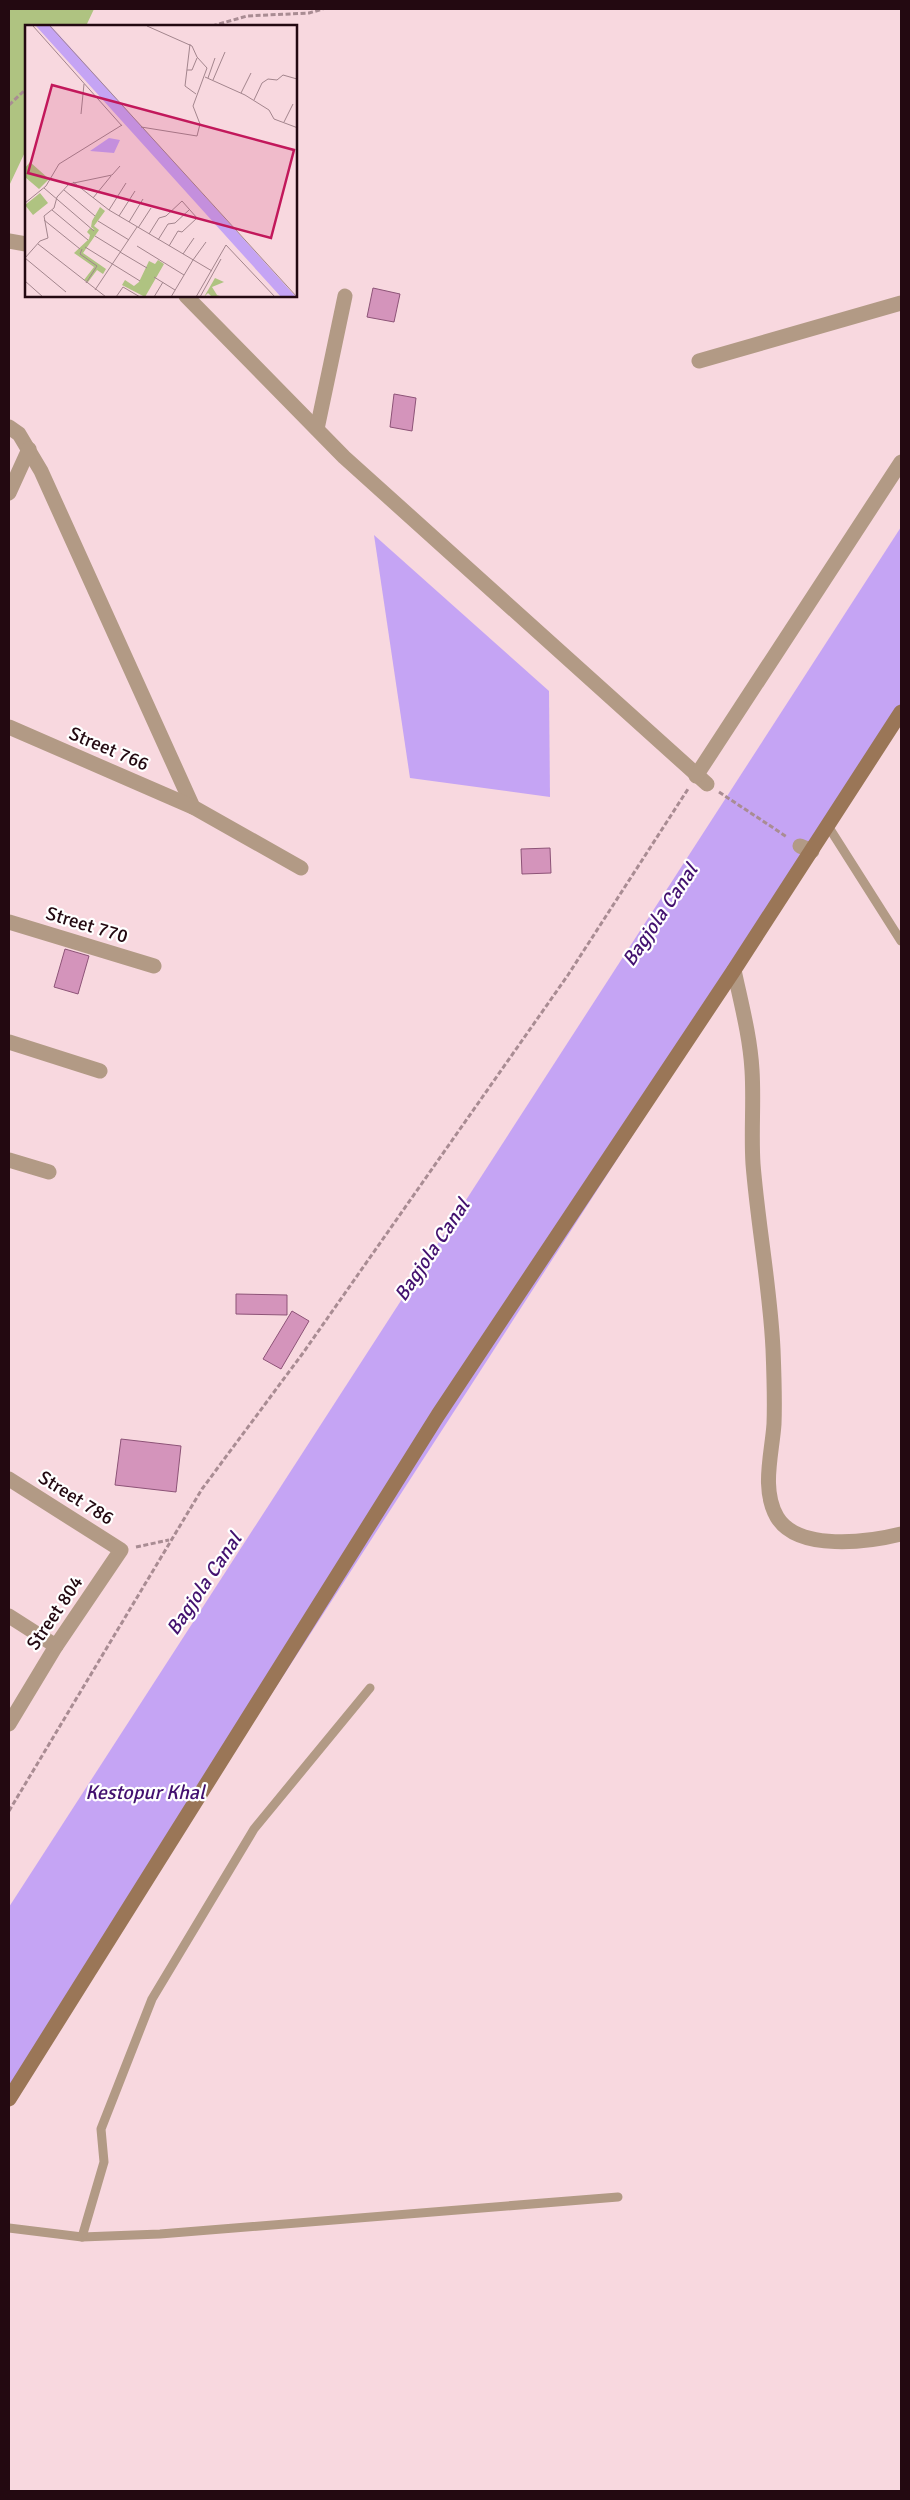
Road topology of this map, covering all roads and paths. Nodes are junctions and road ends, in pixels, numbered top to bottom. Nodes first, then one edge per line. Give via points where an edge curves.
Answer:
1 (323, 9) edge
2 (216, 25) edge
3 (25, 91) edge
4 (9, 105) edge
5 (9, 241) edge
6 (25, 244) edge
7 (345, 296) dead end
8 (188, 298) edge
9 (901, 303) edge
10 (699, 361) dead end
11 (9, 427) edge
12 (317, 429) junction
13 (29, 449) junction
14 (901, 462) edge
15 (9, 493) edge
16 (901, 712) edge
17 (9, 727) edge
18 (702, 780) junction
19 (193, 807) junction
20 (828, 826) junction
21 (806, 849) junction
22 (300, 868) dead end
23 (9, 922) edge
24 (901, 941) edge
25 (154, 966) dead end
26 (734, 970) junction
27 (9, 1042) edge
28 (100, 1071) dead end
29 (9, 1160) edge
30 (49, 1172) dead end
31 (9, 1479) edge
32 (901, 1534) edge
33 (170, 1540) junction
34 (121, 1550) junction
35 (9, 1616) edge
36 (56, 1646) junction
37 (370, 1688) dead end
38 (9, 1724) edge
39 (9, 1812) edge
40 (9, 2099) edge
41 (618, 2197) dead end
42 (9, 2228) edge
43 (82, 2237) junction

1 - 2 path via 247,16
3 - 4 path
5 - 6 street
7 - 12 street
8 - 12 street
9 - 10 street
11 - 13 street via 19,434
12 - 18 street via 452,556
13 - 15 street
13 - 19 street
14 - 18 street
16 - 20 street
17 - 19 street, Street 766
18 - 21 path
18 - 33 path via 303,1353 202,1489
19 - 22 street, Street 766
20 - 21 street
20 - 24 lane
21 - 26 street
23 - 25 street, Street 770
26 - 32 street via 752,1069 753,1162 773,1346 770,1497 778,1518 794,1532 822,1541 855,1542
26 - 40 street via 438,1415
27 - 28 street
29 - 30 street
31 - 34 street, Street 786
33 - 34 path
33 - 39 path
34 - 36 street, Street 804
35 - 36 street
36 - 38 street, Street 804
37 - 43 lane via 254,1830 152,1999 101,2129 104,2162
41 - 43 lane via 160,2234
42 - 43 lane

